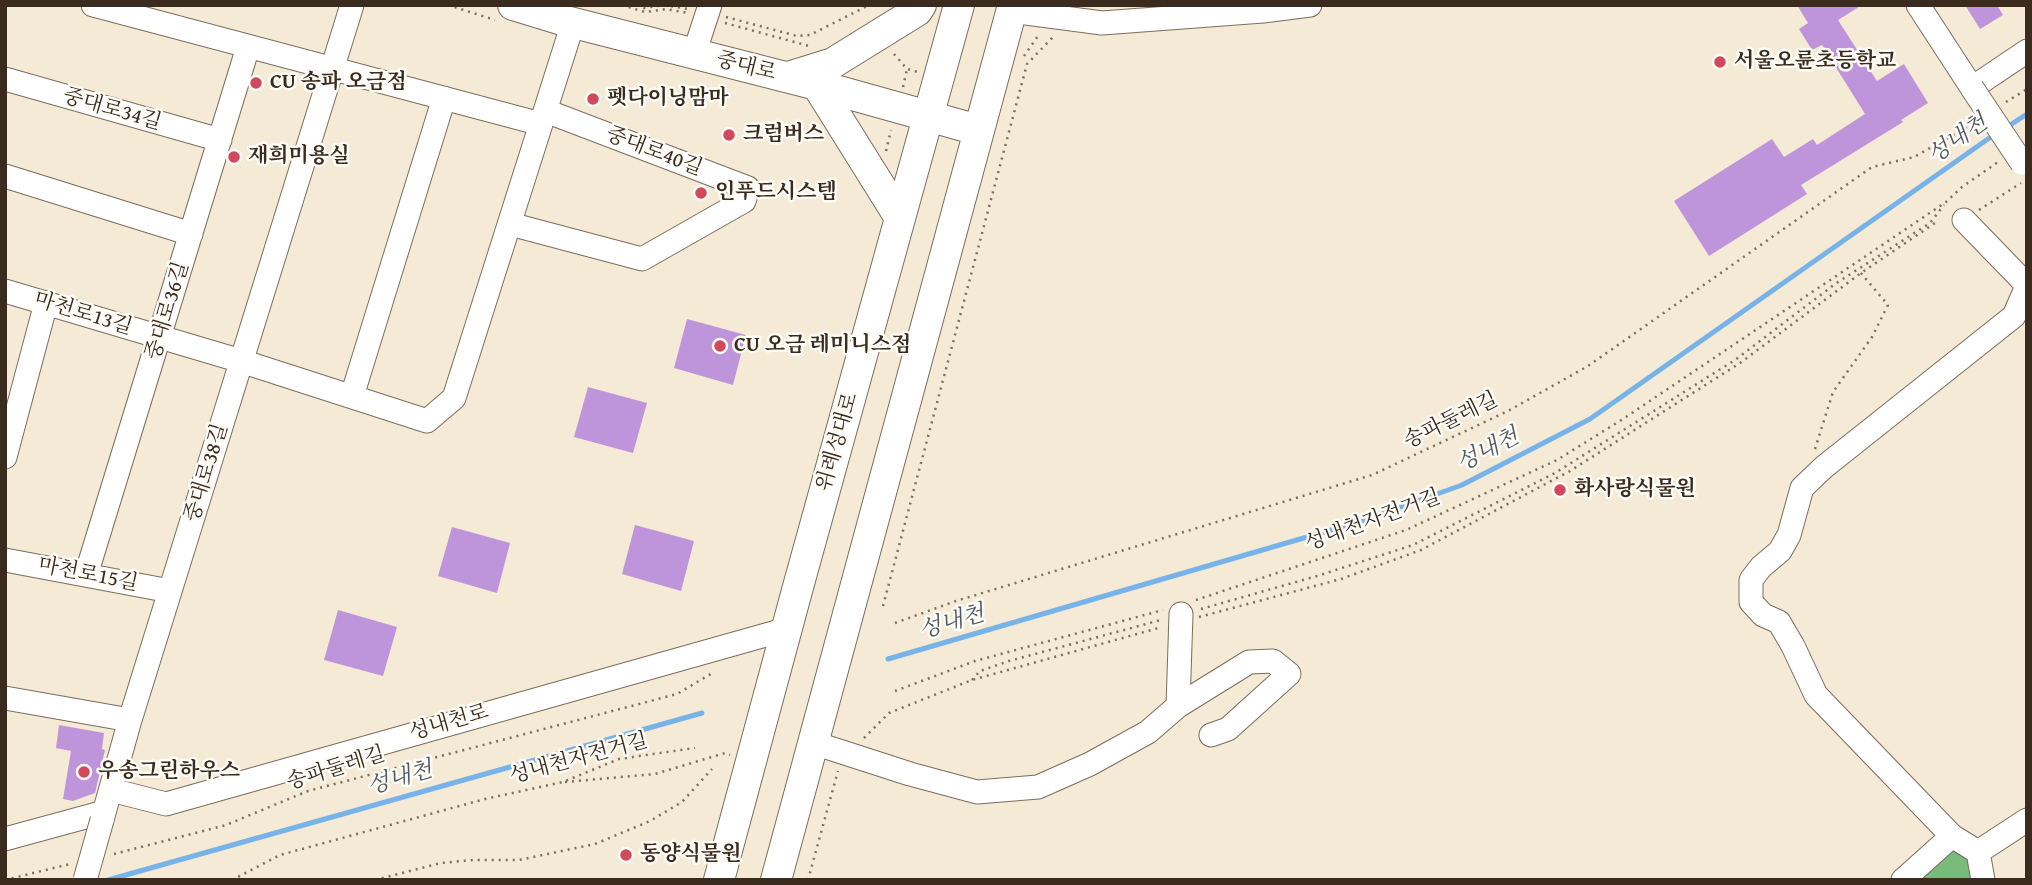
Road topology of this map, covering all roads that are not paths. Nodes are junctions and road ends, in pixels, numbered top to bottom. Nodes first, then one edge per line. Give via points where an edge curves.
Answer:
1 (93, 5) edge
2 (352, 5) edge
3 (513, 5) edge
4 (922, 5) edge
5 (959, 5) edge
6 (1310, 5) edge
7 (1918, 5) edge
8 (1008, 7) edge
9 (708, 12) edge
10 (573, 23) junction
11 (248, 47) junction
12 (2027, 51) edge
13 (694, 54) junction
14 (332, 68) junction
15 (787, 78) junction
16 (5, 79) edge
17 (817, 85) junction
18 (1972, 88) junction
19 (444, 98) junction
20 (930, 116) junction
21 (543, 117) junction
22 (978, 130) junction
23 (220, 140) junction
24 (2025, 171) edge
25 (5, 176) edge
26 (900, 218) junction
27 (1964, 220) road end
28 (510, 224) junction
29 (191, 234) junction
30 (2027, 285) edge
31 (5, 290) edge
32 (46, 303) junction
33 (160, 337) junction
34 (242, 361) junction
35 (352, 396) junction
36 (5, 457) edge
37 (5, 559) edge
38 (86, 575) junction
39 (170, 591) junction
40 (1181, 611) road end
41 (787, 629) junction
42 (5, 698) edge
43 (1178, 706) junction
44 (130, 720) junction
45 (1211, 735) dead end
46 (814, 743) junction
47 (111, 790) junction
48 (103, 816) junction
49 (2027, 820) edge
50 (1952, 836) junction
51 (5, 839) edge
52 (1978, 852) junction
53 (77, 872) edge
54 (719, 880) edge
55 (776, 880) edge
56 (1903, 880) edge
57 (1983, 880) edge

1 - 11 street
2 - 14 street, 중대로38길
3 - 10 main road, 중대로
4 - 15 main road via 833,63
5 - 20 main road, 위례성대로
6 - 8 street via 1102,23
7 - 18 street
8 - 22 main road
9 - 13 street
10 - 13 main road, 중대로
10 - 21 street
11 - 14 street
11 - 23 street, 중대로36길
12 - 18 street
13 - 15 main road, 중대로
14 - 19 street
14 - 34 street, 중대로38길
15 - 17 main road, 중대로
16 - 23 street, 중대로34길
17 - 20 main road, 중대로
17 - 26 main road
18 - 24 street, bridge
19 - 21 street
19 - 35 street
20 - 22 main road, 중대로
20 - 26 main road, 위례성대로
21 - 28 street
21 - 28 street, 중대로40길 via 748,188 744,201 642,259
22 - 46 main road
23 - 29 street, 중대로36길
25 - 29 street
26 - 41 main road, 위례성대로
27 - 30 street
28 - 35 street via 454,398 427,421
29 - 33 street, 중대로36길
30 - 50 street via 2014,316 1802,488 1780,551 1751,580 1751,602 1763,615 1779,622 1816,695
31 - 32 street, 마천로13길
32 - 33 street, 마천로13길
32 - 36 street
33 - 34 street, 마천로13길
33 - 38 street, 중대로36길
34 - 35 street
34 - 39 street, 중대로38길
37 - 38 street, 마천로15길
38 - 39 street, 마천로15길
39 - 44 street, 중대로38길
40 - 43 street
41 - 47 street, 성내천로 via 166,804
41 - 54 main road, 위례성대로
42 - 44 street
43 - 45 street via 1249,662 1273,661 1289,674 1228,729
43 - 46 street via 1148,732 1038,787 977,792
44 - 47 street, 중대로38길
46 - 55 main road
47 - 48 street, 중대로38길
48 - 51 street
48 - 53 street, 중대로38길, bridge
49 - 52 street
50 - 52 street
50 - 56 street
52 - 57 street

